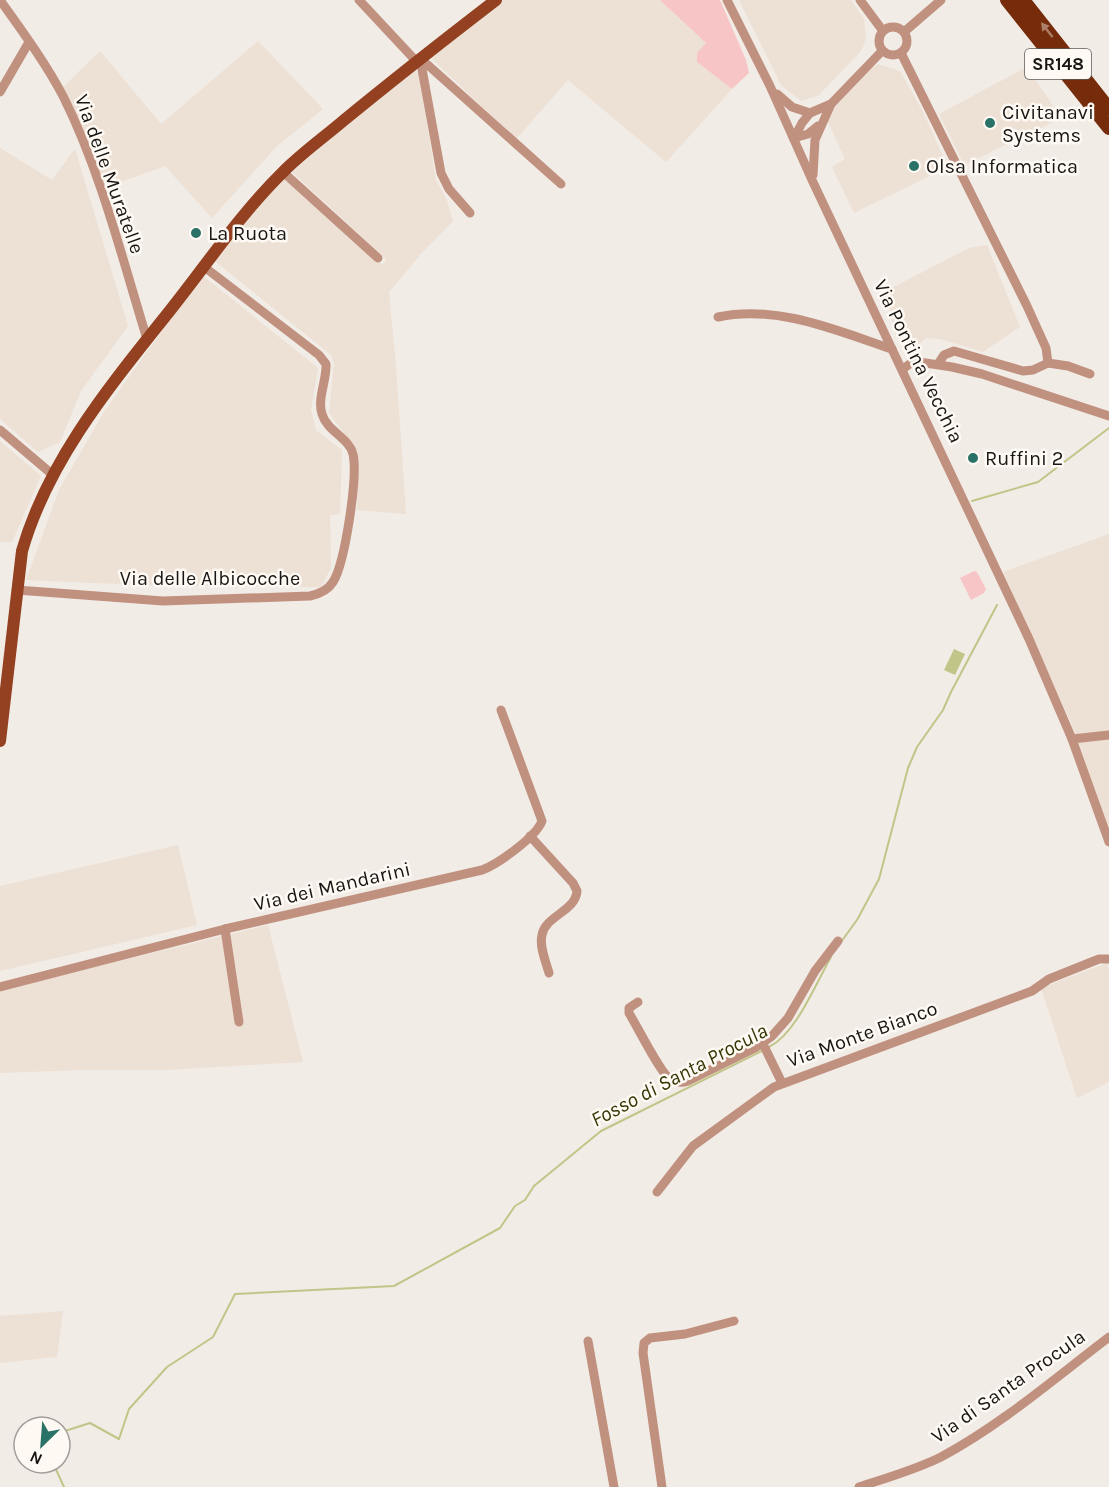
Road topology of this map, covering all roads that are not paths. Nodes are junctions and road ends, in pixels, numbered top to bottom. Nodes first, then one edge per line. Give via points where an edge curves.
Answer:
1 (0, 0) edge
2 (358, 0) edge
3 (496, 0) edge
4 (727, 0) edge
5 (861, 0) edge
6 (940, 0) edge
7 (1007, 0) edge
8 (1023, 0) edge
9 (883, 31) junction
10 (904, 32) junction
11 (29, 42) junction
12 (882, 51) junction
13 (901, 53) junction
14 (418, 60) junction
15 (770, 86) junction
16 (0, 92) edge
17 (831, 104) junction
18 (1109, 110) edge
19 (810, 113) junction
20 (822, 121) junction
21 (1109, 128) edge
22 (794, 138) junction
23 (283, 172) junction
24 (813, 180) junction
25 (561, 184) dead end
26 (470, 213) dead end
27 (378, 258) dead end
28 (203, 266) junction
29 (718, 317) dead end
30 (147, 339) junction
31 (892, 349) junction
32 (1048, 363) junction
33 (938, 364) junction
34 (903, 369) junction
35 (1090, 374) dead end
36 (1109, 416) edge
37 (0, 430) edge
38 (53, 475) junction
39 (17, 590) junction
40 (4, 686) edge
41 (501, 710) dead end
42 (1109, 735) edge
43 (1072, 739) junction
44 (0, 741) edge
45 (530, 836) junction
46 (1109, 842) edge
47 (225, 929) junction
48 (838, 941) dead end
49 (1109, 959) edge
50 (549, 973) dead end
51 (0, 987) edge
52 (638, 1002) dead end
53 (239, 1022) dead end
54 (763, 1044) junction
55 (782, 1083) junction
56 (657, 1192) dead end
57 (734, 1321) dead end
58 (1109, 1337) edge
59 (588, 1341) dead end
60 (615, 1487) edge
61 (663, 1487) edge
62 (859, 1487) edge

1 - 11 street, Via delle Muratelle
2 - 14 street
3 - 14 main road
4 - 15 street, Via Pontina Vecchia
5 - 9 street
6 - 10 street
7 - 21 highway, SR148
18 -> 8 highway, SR148
9 - 10 street via 896,27
9 - 12 street via 878,43
10 - 13 street via 907,40
11 - 16 street
11 - 30 street, Via delle Muratelle via 59,90 80,135
12 - 13 street via 894,56
12 - 17 street
13 - 32 street via 1028,306 1046,348
14 - 23 main road
14 - 25 street
14 - 26 street via 440,171 449,189
15 - 19 street via 789,105
15 - 22 street, Via Pontina Vecchia
17 - 19 street
17 - 20 street
19 - 22 street
20 - 22 street via 808,134
20 - 24 street via 814,145
22 - 24 street, Via Pontina Vecchia
23 - 27 street
23 - 28 main road
24 - 31 street, Via Pontina Vecchia
28 - 30 main road
28 - 39 street, Via delle Albicocche via 326,364 321,412 353,457 351,511 334,581 324,591 310,596 171,600
29 - 31 street via 749,314 797,320
30 - 38 main road via 94,410
31 - 34 street, Via Pontina Vecchia
32 - 33 street via 1023,371 954,351 944,355
32 - 35 street
33 - 34 street via 915,362
33 - 36 street via 982,374
34 - 43 street, Via Pontina Vecchia
37 - 38 street
38 - 39 main road via 25,541
39 - 40 main road
40 - 44 main road
41 - 45 street via 542,819
42 - 43 street
43 - 46 street, Via Pontina Vecchia
45 - 47 street, Via dei Mandarini via 482,870
45 - 50 street via 577,891 574,901 542,932
47 - 51 street, Via dei Mandarini
47 - 53 street
48 - 54 street via 788,1018
49 - 55 street, Via Monte Bianco via 1099,959 1049,979 1032,991
52 - 54 street via 629,1008 629,1013 663,1073 673,1081 691,1080
54 - 55 street
55 - 56 street, Via Monte Bianco via 693,1146
57 - 61 street via 686,1334 650,1338 643,1345
58 - 62 street, Via di Santa Procula via 952,1450 921,1466
59 - 60 street

